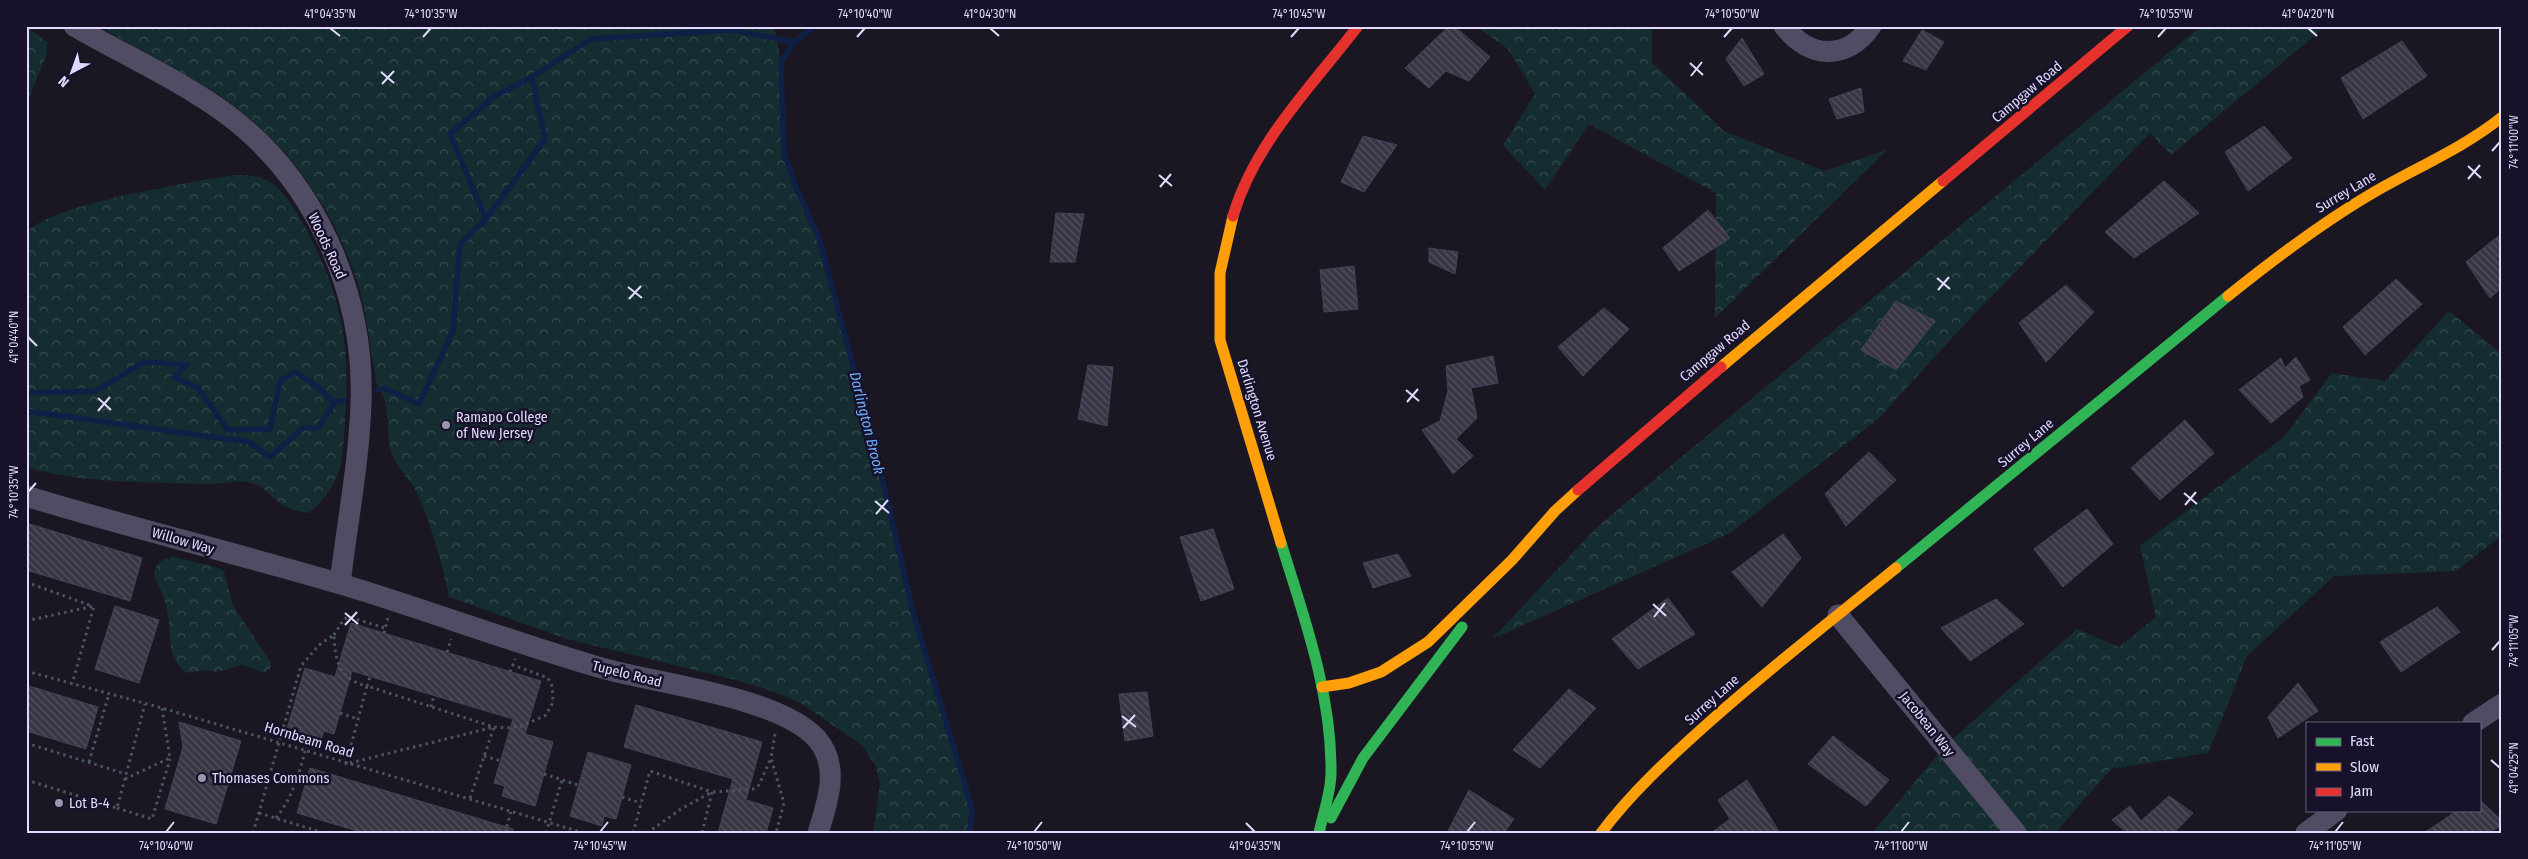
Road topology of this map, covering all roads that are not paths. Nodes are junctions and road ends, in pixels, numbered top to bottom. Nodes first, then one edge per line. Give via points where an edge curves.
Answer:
1 (74, 26) edge
2 (1358, 26) edge
3 (1784, 26) edge
4 (1871, 26) edge
5 (2128, 26) edge
6 (2502, 117) edge
7 (26, 496) edge
8 (1512, 560) junction
9 (340, 584) junction
10 (1838, 615) junction
11 (1322, 687) junction
12 (2502, 704) edge
13 (2475, 722) edge
14 (2334, 812) edge
15 (818, 833) edge
16 (1318, 833) edge
17 (1324, 833) edge
18 (1600, 833) edge
19 (2016, 833) edge
20 (2306, 833) edge

1 - 9 street, Woods Road via 199,95 250,134 294,183 327,239 351,304 360,370 358,436
2 - 11 main road, Darlington Avenue via 1270,139 1253,166 1227,233 1217,309 1220,340
3 - 4 street via 1794,39 1814,49 1835,52 1854,45
5 - 8 main road, Campgaw Road via 1620,452 1555,511
6 - 10 main road, Surrey Lane via 2460,146 2323,223 2270,262
7 - 9 street, Willow Way
8 - 11 main road, Campgaw Road via 1428,642 1404,660 1349,683
8 - 17 main road via 1363,758
9 - 15 street, Tupelo Road via 598,667 755,704 784,716 817,739 828,762 830,786
10 - 18 main road, Surrey Lane via 1748,687 1652,773
10 - 19 street, Jacobean Way
11 - 16 main road, Darlington Avenue via 1329,723 1331,775
12 - 13 street
14 - 20 street

